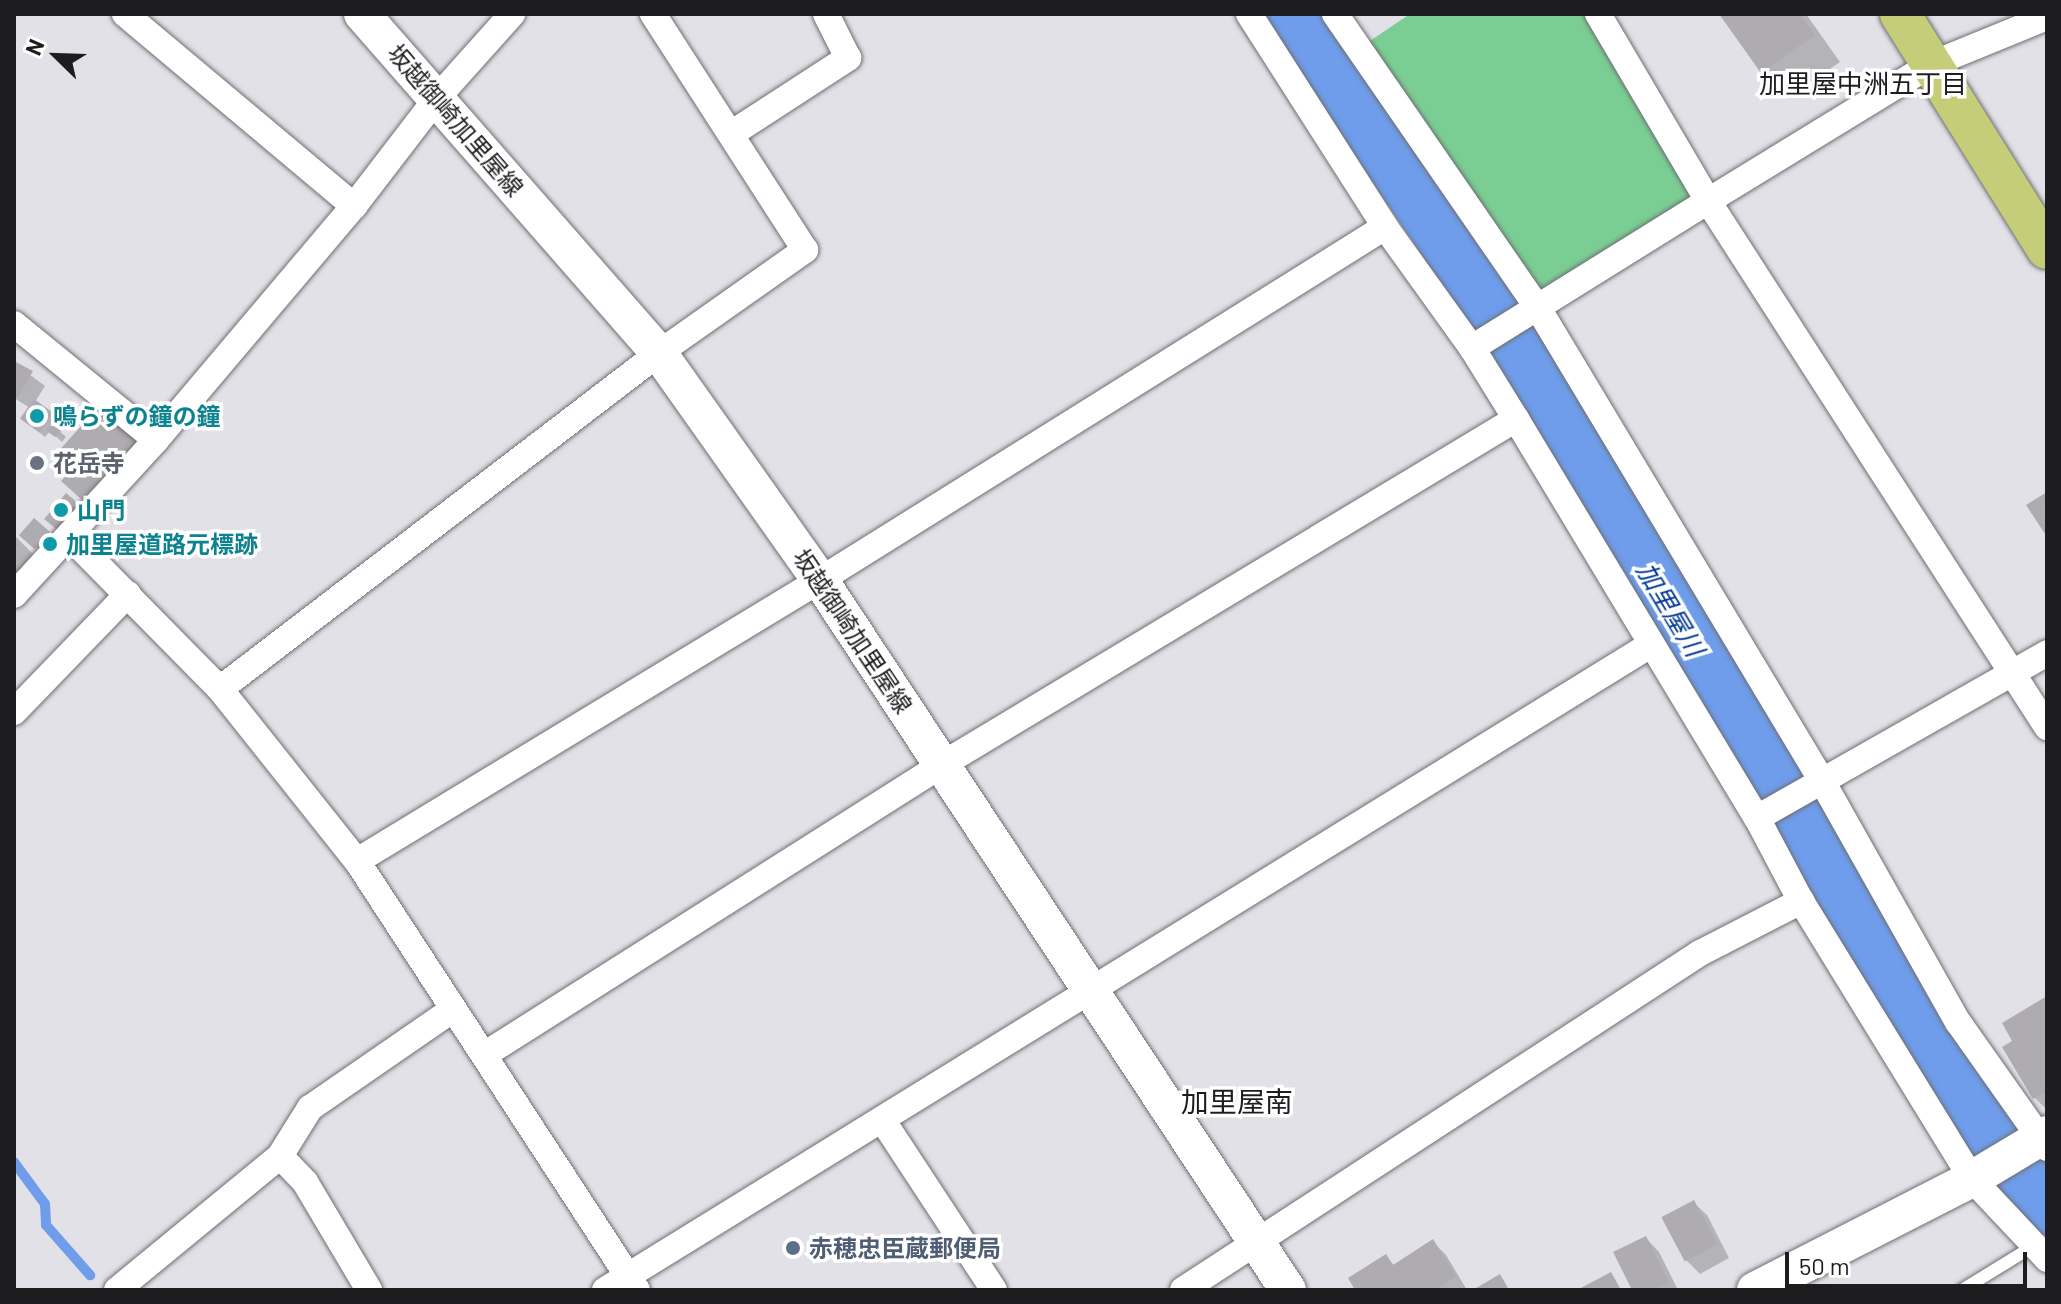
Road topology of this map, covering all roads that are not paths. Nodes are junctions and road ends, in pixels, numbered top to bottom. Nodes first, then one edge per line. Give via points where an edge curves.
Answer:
1 (125, 14) edge
2 (362, 14) edge
3 (512, 14) edge
4 (653, 14) edge
5 (826, 14) edge
6 (1249, 14) edge
7 (1335, 14) edge
8 (1598, 14) edge
9 (1900, 14) edge
10 (2047, 17) edge
11 (1932, 64) junction
12 (437, 98) junction
13 (731, 134) junction
14 (1708, 201) junction
15 (354, 206) junction
16 (1385, 227) junction
17 (2047, 249) edge
18 (1538, 308) junction
19 (14, 324) edge
20 (1472, 348) junction
21 (659, 353) junction
22 (1516, 419) junction
23 (156, 440) junction
24 (70, 537) junction
25 (820, 580) junction
26 (128, 594) junction
27 (14, 595) edge
28 (1650, 645) junction
29 (2047, 653) edge
30 (2014, 672) junction
31 (220, 689) junction
32 (14, 712) edge
33 (2047, 727) edge
34 (943, 764) junction
35 (1822, 781) junction
36 (1757, 818) junction
37 (357, 861) junction
38 (1801, 901) junction
39 (1092, 989) junction
40 (452, 1010) junction
41 (484, 1055) junction
42 (883, 1121) junction
43 (2041, 1141) edge
44 (280, 1156) junction
45 (1977, 1176) junction
46 (1254, 1242) junction
47 (2040, 1253) edge
48 (632, 1283) edge
49 (117, 1290) edge
50 (369, 1290) edge
51 (605, 1290) edge
52 (994, 1290) edge
53 (1183, 1290) edge
54 (1288, 1290) edge
55 (1755, 1290) edge
56 (1962, 1290) edge

1 - 15 street
2 - 12 street, 坂越御崎加里屋線
3 - 12 street
4 - 13 street
5 - 13 street via 848,58
6 - 16 street
7 - 18 street
8 - 14 street
9 - 11 main road
10 - 11 street
11 - 14 street
11 - 17 main road
12 - 15 street
12 - 21 street, 坂越御崎加里屋線
13 - 21 street via 805,250
14 - 18 street
14 - 30 street
15 - 23 street
16 - 20 street
16 - 25 street
18 - 20 street
18 - 35 street
19 - 23 street
20 - 22 street
21 - 25 street, 坂越御崎加里屋線
21 - 31 street
22 - 28 street
22 - 34 street
23 - 24 street
24 - 26 street
24 - 27 street
25 - 34 street, 坂越御崎加里屋線
25 - 37 street
26 - 31 street
26 - 32 street
28 - 36 street
28 - 39 street
29 - 30 street
30 - 33 street
30 - 35 street
31 - 37 street
34 - 39 street, 坂越御崎加里屋線
34 - 41 street
35 - 36 street
35 - 43 street via 1958,1022
36 - 38 street
37 - 40 street
38 - 45 street
38 - 46 street via 1700,953
39 - 42 street
39 - 46 street, 坂越御崎加里屋線
40 - 41 street
40 - 44 street via 310,1108
41 - 48 street
42 - 48 street
42 - 52 street
43 - 45 street
44 - 49 street
44 - 50 street via 305,1182
45 - 47 street
45 - 55 street
46 - 53 street
46 - 54 street, 坂越御崎加里屋線
47 - 56 lane
48 - 51 street

